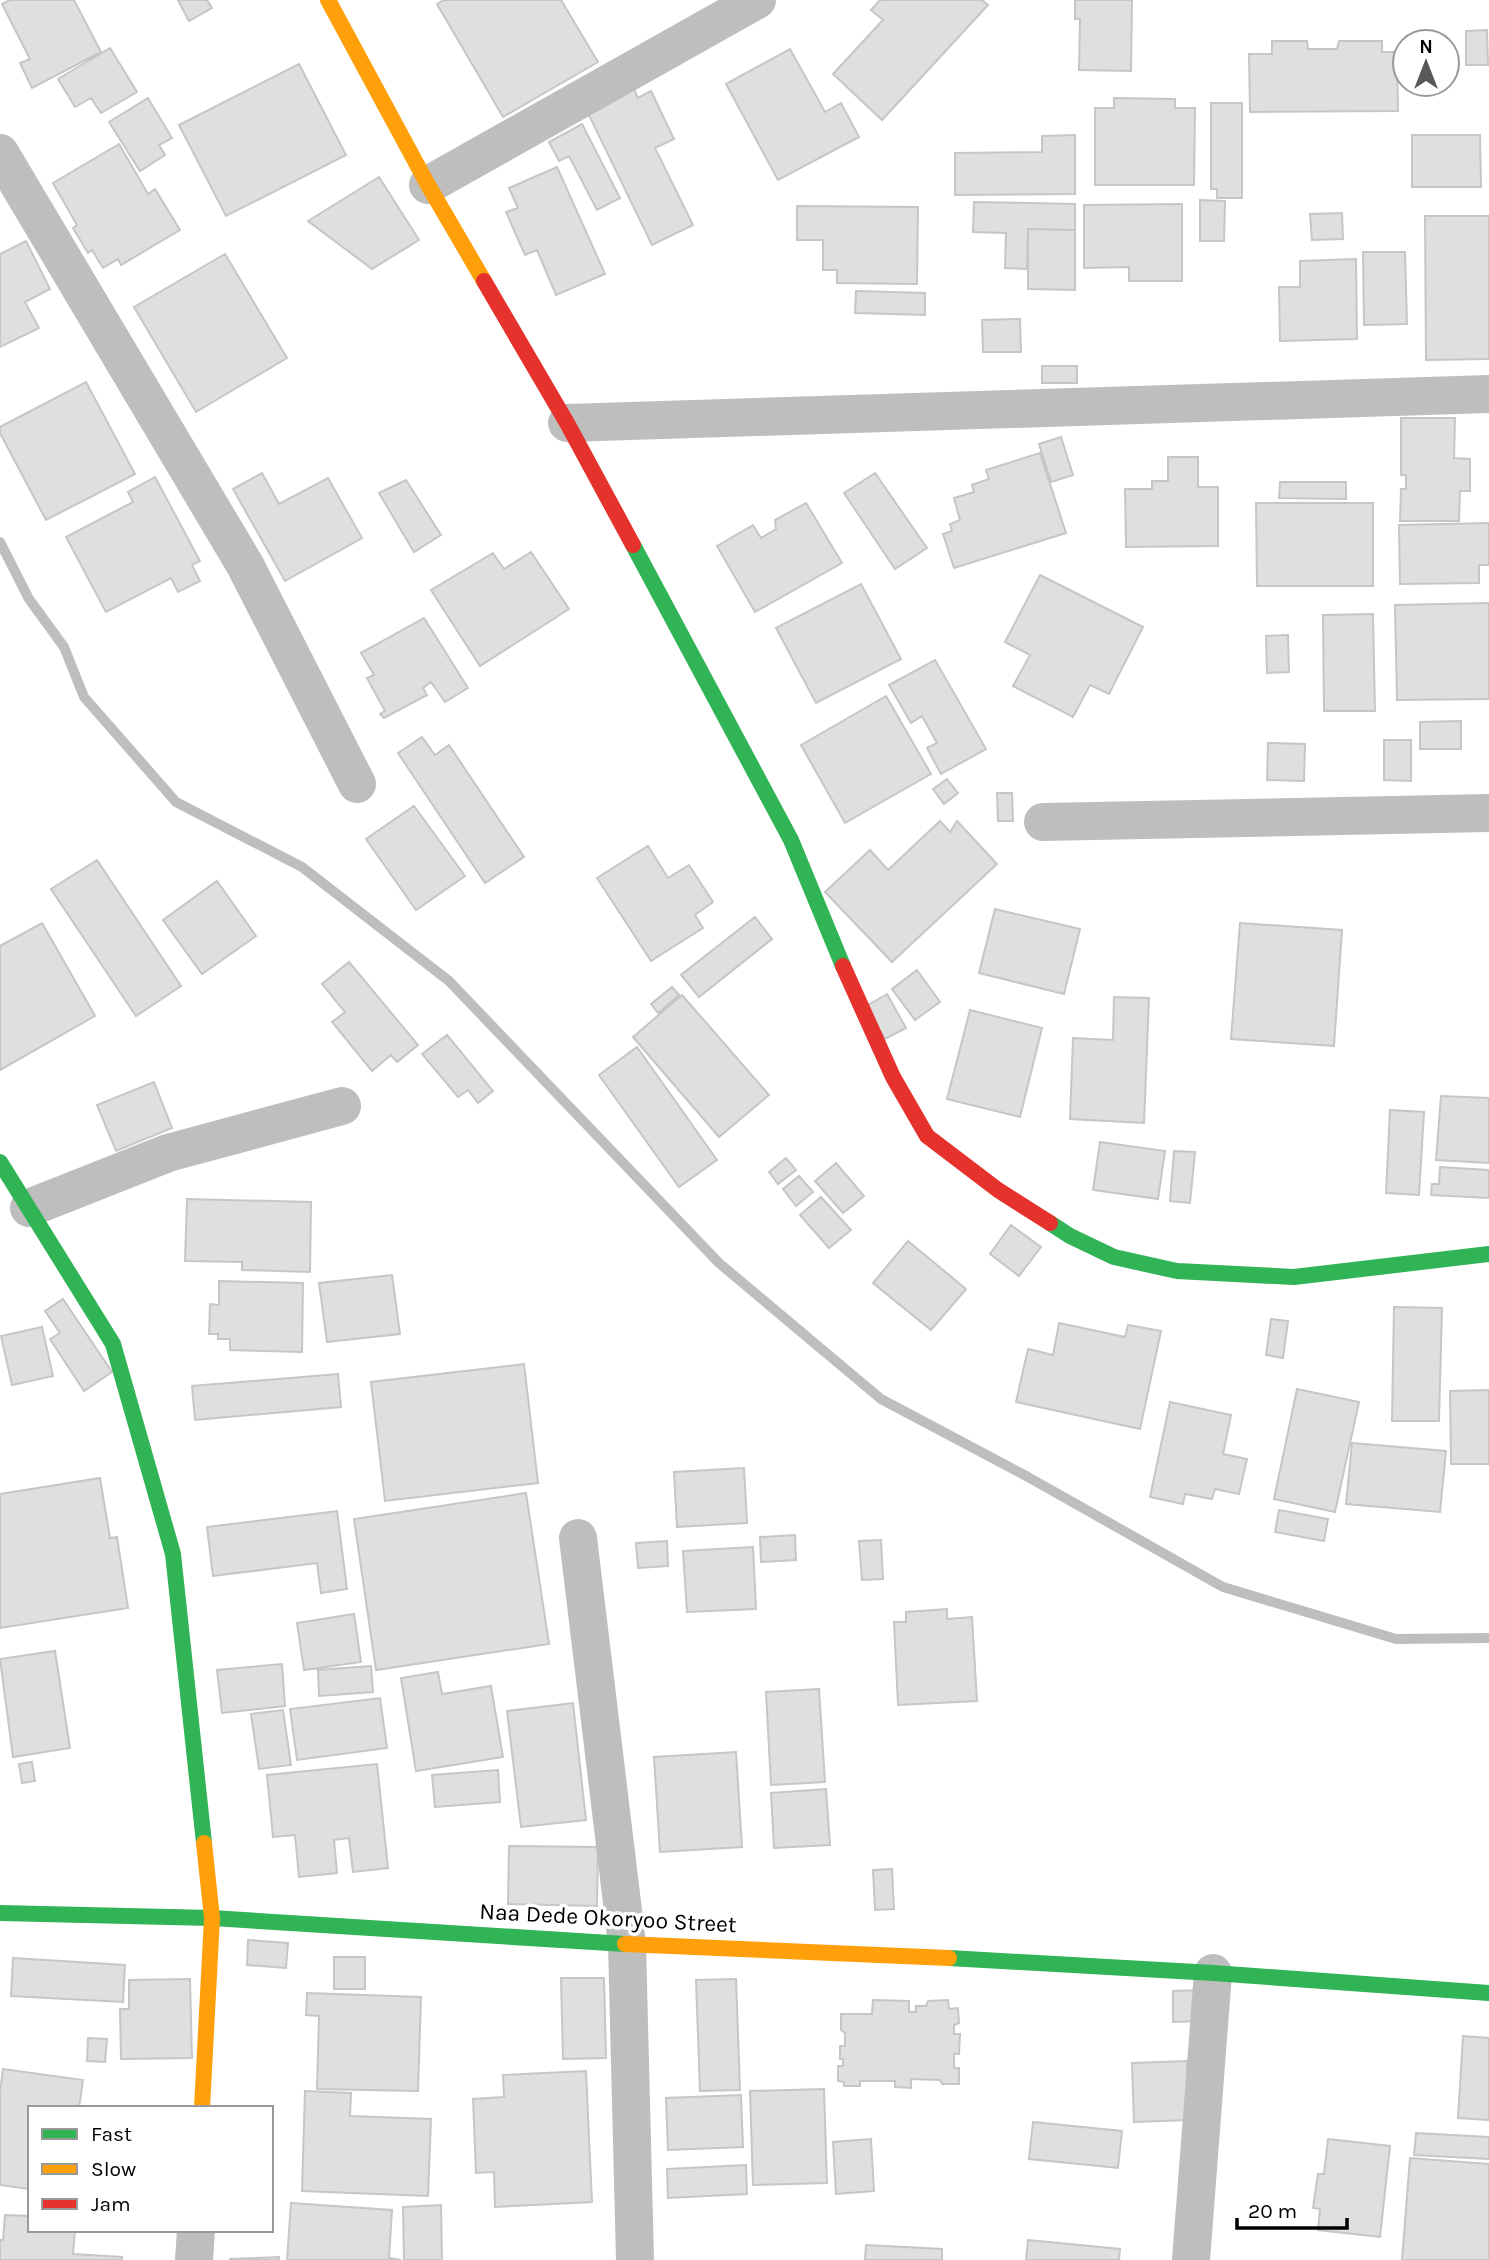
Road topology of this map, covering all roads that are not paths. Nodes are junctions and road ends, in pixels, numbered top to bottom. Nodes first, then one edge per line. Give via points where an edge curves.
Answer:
1 (328, 0) edge
2 (757, 0) edge
3 (0, 153) edge
4 (428, 185) junction
5 (1489, 394) edge
6 (567, 423) junction
7 (357, 783) dead end
8 (1489, 813) edge
9 (1043, 822) dead end
10 (342, 1106) dead end
11 (0, 1162) edge
12 (29, 1208) junction
13 (1489, 1254) edge
14 (578, 1538) dead end
15 (0, 1913) edge
16 (212, 1918) junction
17 (627, 1944) junction
18 (1213, 1973) junction
19 (1489, 1993) edge
20 (202, 2106) edge
21 (196, 2232) edge
22 (194, 2260) edge
23 (635, 2260) edge
24 (1191, 2260) edge

1 - 4 street
2 - 4 street
3 - 7 street via 245,565
4 - 6 street
5 - 6 street
6 - 13 street via 791,840 860,1008 927,1136 998,1190 1070,1236 1114,1257 1177,1271 1294,1277
8 - 9 street
10 - 12 street via 168,1153
11 - 12 street
12 - 16 street via 113,1344 173,1554
14 - 17 street
15 - 16 street, Naa Dede Okoryoo Street
16 - 17 street, Naa Dede Okoryoo Street
16 - 20 street
17 - 18 street, Naa Dede Okoryoo Street
17 - 23 street
18 - 19 street, Naa Dede Okoryoo Street
18 - 24 street
21 - 22 street

